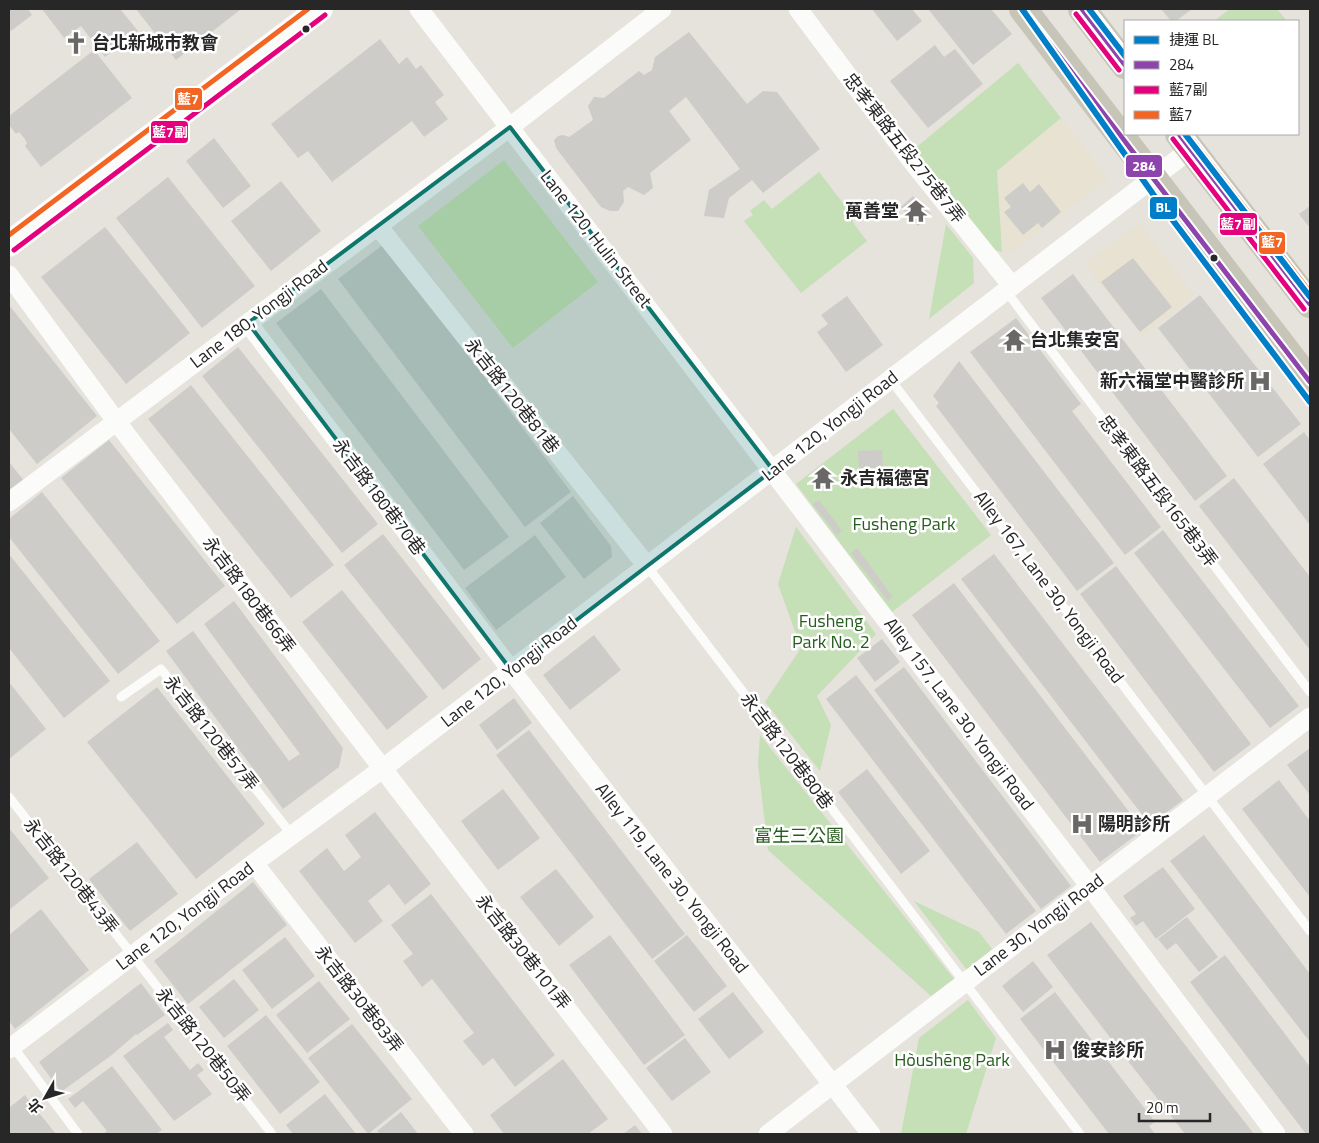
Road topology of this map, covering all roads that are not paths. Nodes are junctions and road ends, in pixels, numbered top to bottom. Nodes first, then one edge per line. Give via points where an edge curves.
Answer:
1 (320, 9) edge
2 (419, 9) edge
3 (662, 9) edge
4 (798, 9) edge
5 (1024, 9) edge
6 (1082, 9) edge
7 (1124, 64) edge
8 (510, 127) junction
9 (1185, 142) edge
10 (1154, 178) junction
11 (378, 226) junction
12 (9, 244) edge
13 (9, 275) edge
14 (1009, 288) junction
15 (1310, 304) edge
16 (248, 323) junction
17 (890, 379) junction
18 (1310, 382) edge
19 (116, 421) junction
20 (772, 470) junction
21 (9, 502) edge
22 (647, 566) junction
23 (511, 670) junction
24 (1310, 692) edge
25 (121, 697) dead end
26 (1310, 717) edge
27 (382, 770) junction
28 (1208, 796) junction
29 (9, 797) edge
30 (292, 835) junction
31 (254, 863) junction
32 (1090, 886) junction
33 (1310, 931) edge
34 (134, 956) junction
35 (964, 982) junction
36 (10, 1046) edge
37 (832, 1086) junction
38 (78, 1134) edge
39 (272, 1134) edge
40 (464, 1134) edge
41 (664, 1134) edge
42 (768, 1134) edge
43 (870, 1134) edge
44 (1080, 1134) edge
45 (1276, 1134) edge

1 - 12 street
2 - 8 street, Lane 120, Hulin Street
3 - 8 street, Lane 180, Yongji Road
4 - 14 street, 忠孝東路五段275巷7弄
5 - 10 main road
6 - 7 main road
8 - 11 street, Lane 180, Yongji Road
8 - 20 street, Lane 120, Hulin Street
9 - 10 street, Lane 120, Yongji Road
9 - 15 main road
10 - 14 street, Lane 120, Yongji Road
10 - 18 main road
11 - 16 street, Lane 180, Yongji Road
11 - 22 street, 永吉路120巷81巷
13 - 19 street, 永吉路180巷66弄
14 - 17 street, Lane 120, Yongji Road
14 - 24 lane, 忠孝東路五段165巷3弄
16 - 19 street, Lane 180, Yongji Road
16 - 23 street, 永吉路180巷70巷
17 - 20 street, Lane 120, Yongji Road
17 - 28 lane, Alley 167, Lane 30, Yongji Road
19 - 21 street, Lane 180, Yongji Road
19 - 27 street, 永吉路180巷66弄
20 - 22 street, Lane 120, Yongji Road
20 - 32 street, Alley 157, Lane 30, Yongji Road
22 - 23 street, Lane 120, Yongji Road
22 - 35 lane, 永吉路120巷80巷
23 - 27 street, Lane 120, Yongji Road
23 - 37 street, Alley 119, Lane 30, Yongji Road
25 - 30 lane, 永吉路120巷57弄 via 161,669
26 - 28 street, Lane 30, Yongji Road
27 - 30 street, Lane 120, Yongji Road
27 - 41 street, 永吉路30巷101弄
28 - 32 street, Lane 30, Yongji Road
28 - 33 lane, Alley 167, Lane 30, Yongji Road
29 - 34 lane, 永吉路120巷43弄
30 - 31 street, Lane 120, Yongji Road
31 - 34 street, Lane 120, Yongji Road
31 - 40 street, 永吉路30巷83弄
32 - 35 street, Lane 30, Yongji Road
32 - 45 street, Alley 157, Lane 30, Yongji Road
34 - 36 street, Lane 120, Yongji Road
34 - 39 lane, 永吉路120巷50弄
35 - 37 street, Lane 30, Yongji Road
35 - 44 lane, 永吉路120巷80巷
36 - 38 lane
37 - 42 street, Lane 30, Yongji Road
37 - 43 street, Alley 119, Lane 30, Yongji Road

